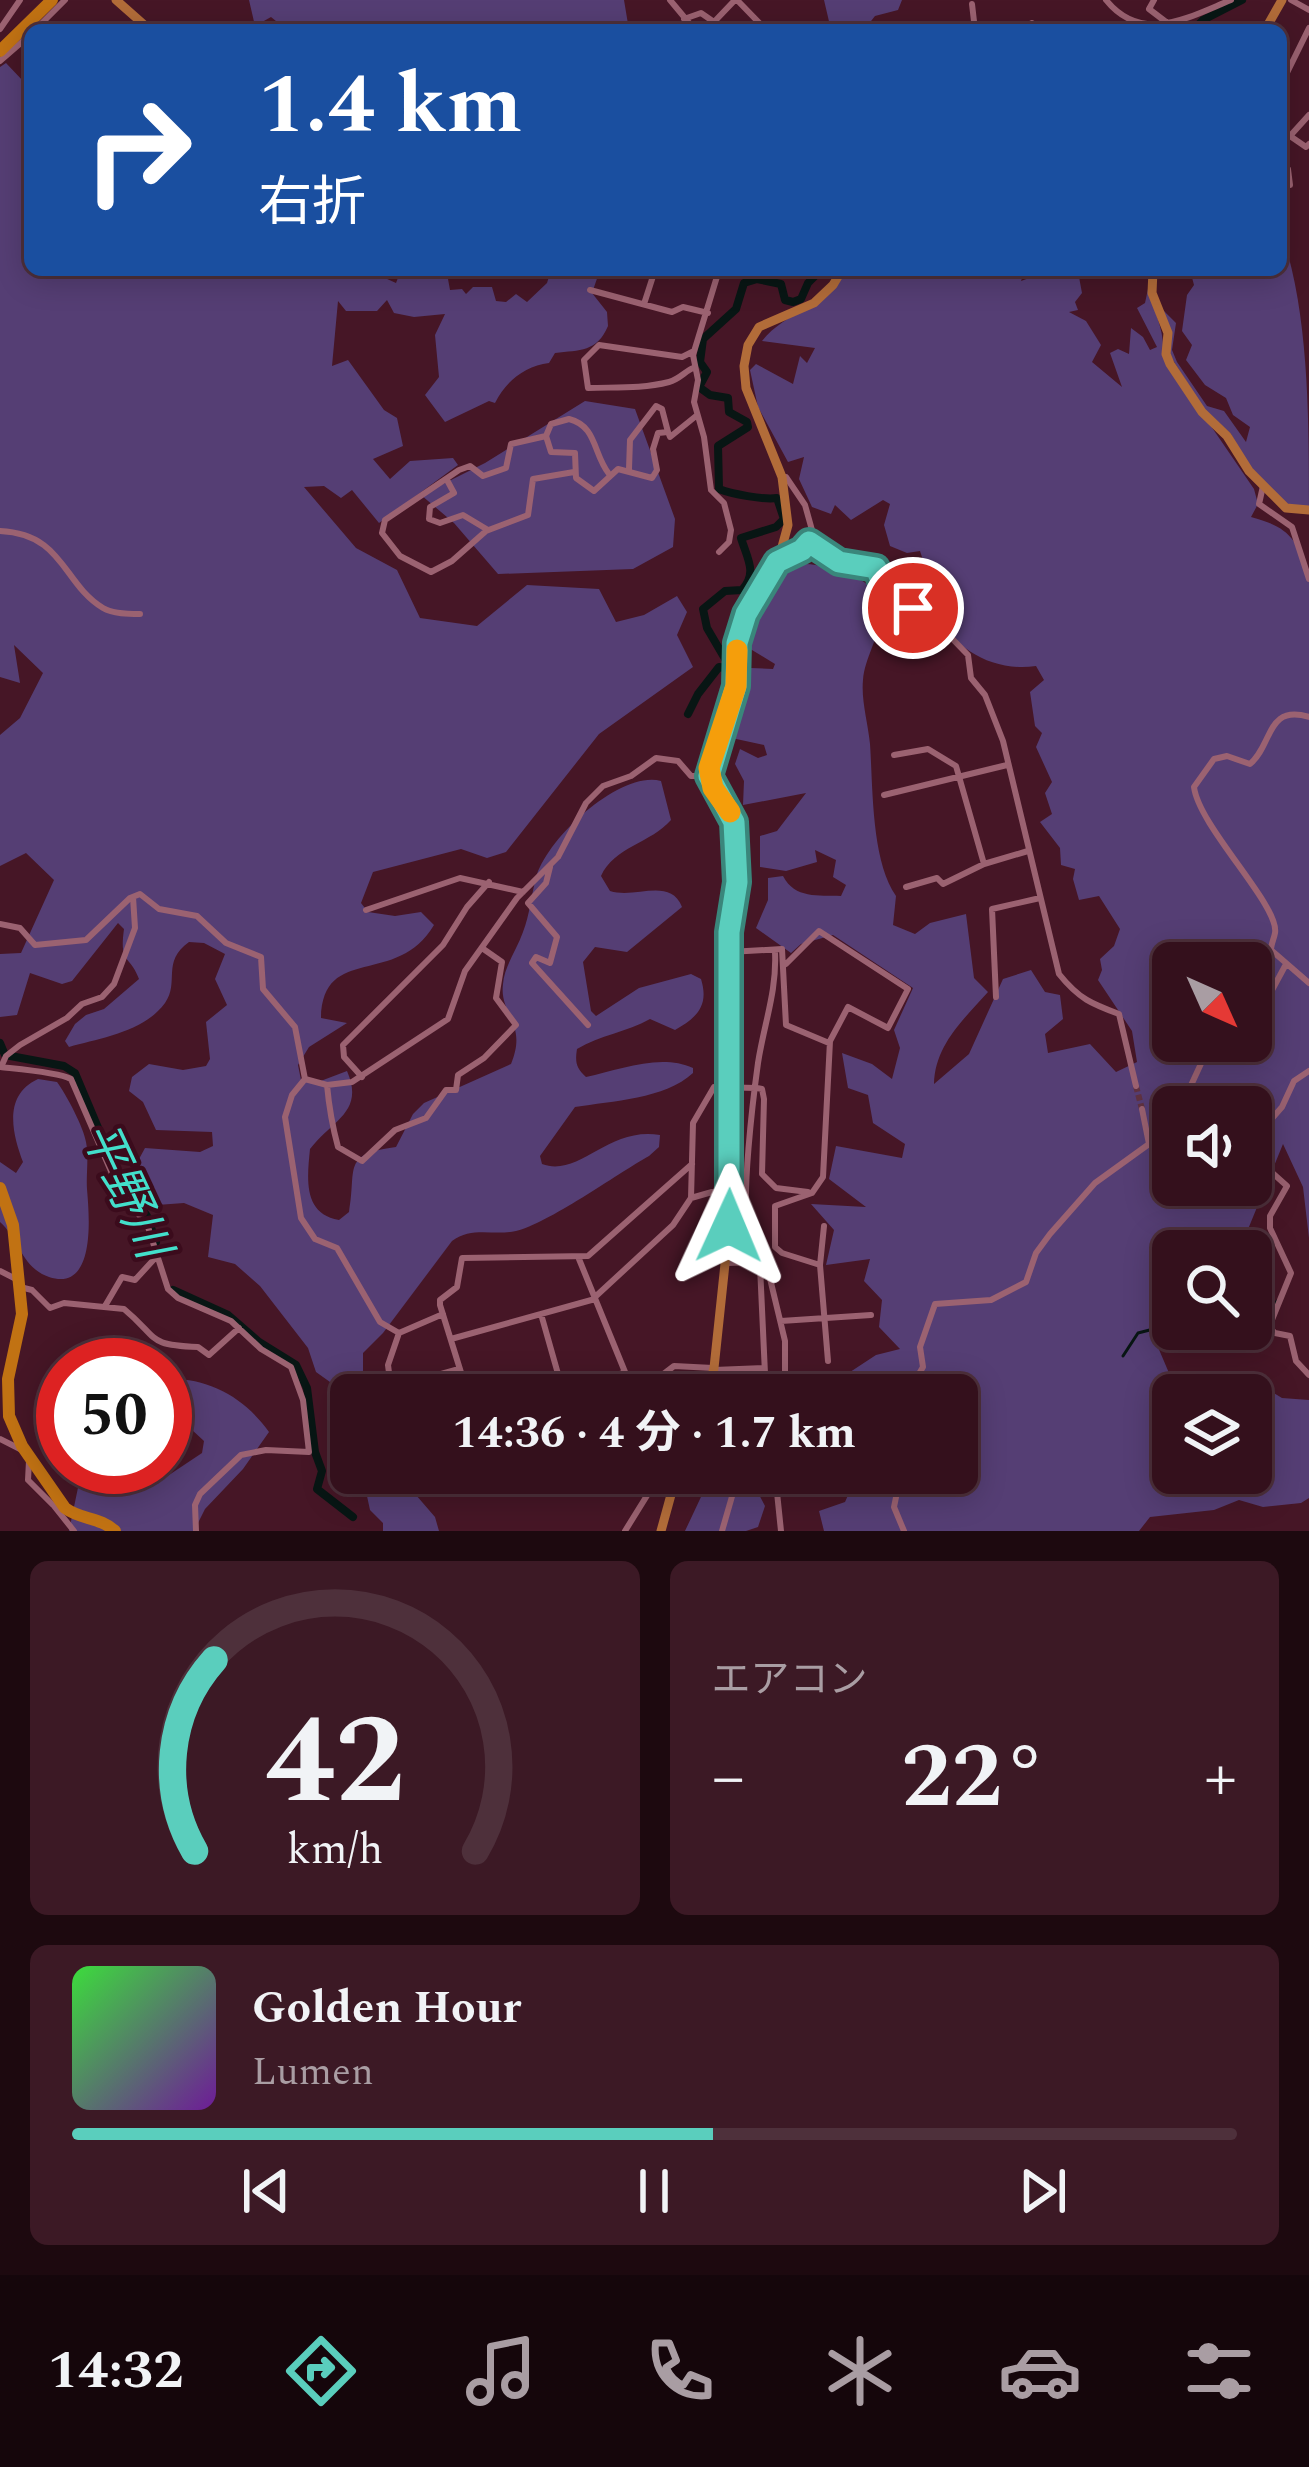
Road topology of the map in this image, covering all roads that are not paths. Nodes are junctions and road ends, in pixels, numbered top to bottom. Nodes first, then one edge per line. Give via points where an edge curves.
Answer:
1 (20, 0) edge
2 (48, 0) edge
3 (65, 0) edge
4 (116, 0) edge
5 (670, 0) edge
6 (1106, 0) edge
7 (1154, 0) edge
8 (1231, 0) edge
9 (1286, 0) edge
10 (732, 2) edge
11 (972, 4) dead end
12 (1214, 4) edge
13 (1309, 10) edge
14 (684, 19) junction
15 (40, 24) edge
16 (143, 24) edge
17 (689, 24) edge
18 (759, 24) edge
19 (974, 24) edge
20 (1137, 24) edge
21 (1169, 24) edge
22 (1172, 24) edge
23 (1309, 28) edge
24 (0, 29) edge
25 (24, 39) edge
26 (0, 47) edge
27 (0, 61) edge
28 (1287, 73) edge
29 (1309, 115) edge
30 (1287, 133) edge
31 (1290, 136) junction
32 (1309, 144) edge
33 (1287, 168) edge
34 (1290, 185) dead end
35 (653, 276) edge
36 (717, 276) edge
37 (838, 276) edge
38 (1153, 276) edge
39 (590, 290) dead end
40 (644, 304) junction
41 (708, 313) junction
42 (694, 352) junction
43 (695, 367) junction
44 (696, 416) junction
45 (668, 432) junction
46 (547, 436) junction
47 (628, 470) junction
48 (574, 472) junction
49 (609, 474) junction
50 (782, 477) junction
51 (446, 479) junction
52 (1263, 486) junction
53 (1309, 510) edge
54 (488, 530) junction
55 (0, 531) edge
56 (809, 542) junction
57 (719, 552) dead end
58 (777, 562) junction
59 (1309, 579) edge
60 (140, 614) dead end
61 (1309, 717) edge
62 (715, 749) junction
63 (894, 755) dead end
64 (1007, 765) junction
65 (959, 777) junction
66 (884, 795) dead end
67 (1028, 850) junction
68 (983, 864) junction
69 (550, 868) junction
70 (489, 882) junction
71 (906, 887) dead end
72 (523, 892) junction
73 (133, 896) junction
74 (1040, 898) junction
75 (366, 910) dead end
76 (0, 924) edge
77 (482, 948) junction
78 (729, 952) junction
79 (776, 952) junction
80 (786, 964) junction
81 (1285, 966) junction
82 (1309, 983) edge
83 (1272, 990) edge
84 (996, 997) dead end
85 (587, 1025) dead end
86 (830, 1043) junction
87 (1202, 1062) edge
88 (1, 1067) edge
89 (1309, 1070) edge
90 (362, 1077) junction
91 (305, 1079) junction
92 (327, 1085) junction
93 (1136, 1086) tunnel mouth
94 (731, 1087) junction
95 (756, 1088) junction
96 (1142, 1109) tunnel mouth
97 (1149, 1144) junction
98 (692, 1164) junction
99 (0, 1188) edge
100 (812, 1193) junction
101 (730, 1195) junction
102 (691, 1198) junction
103 (824, 1226) dead end
104 (157, 1256) junction
105 (579, 1258) junction
106 (759, 1262) junction
107 (726, 1263) junction
108 (820, 1265) junction
109 (0, 1271) edge
110 (19, 1284) junction
111 (595, 1298) junction
112 (104, 1308) junction
113 (443, 1313) junction
114 (541, 1314) junction
115 (871, 1315) dead end
116 (824, 1318) junction
117 (781, 1321) junction
118 (239, 1328) junction
119 (399, 1333) junction
120 (451, 1339) junction
121 (828, 1360) dead end
122 (765, 1368) junction
123 (460, 1369) junction
124 (714, 1369) junction
125 (785, 1372) dead end
126 (462, 1374) edge
127 (559, 1374) edge
128 (620, 1374) edge
129 (664, 1374) edge
130 (712, 1374) edge
131 (765, 1374) edge
132 (919, 1374) edge
133 (1309, 1375) edge
134 (0, 1439) edge
135 (29, 1459) junction
136 (649, 1494) edge
137 (671, 1494) edge
138 (734, 1494) edge
139 (777, 1494) edge
140 (897, 1494) edge
141 (56, 1502) junction
142 (74, 1531) edge
143 (115, 1531) edge
144 (196, 1531) edge
145 (625, 1531) edge
146 (661, 1531) edge
147 (722, 1531) edge
148 (781, 1531) edge
149 (904, 1531) edge

1 - 24 street
2 - 26 highway
3 - 15 street
4 - 16 main road
5 - 14 street
6 - 20 street
7 - 21 street via 1149,9
8 - 12 street
9 - 13 street
10 - 14 street via 714,22 701,13
10 - 18 street
11 - 19 street
12 - 22 street
14 - 17 street
23 - 28 street
25 - 27 street
29 - 31 street
30 - 31 street
31 - 32 street
33 - 34 street
35 - 40 street
36 - 41 street
37 - 50 main road via 814,303 759,327 748,345 746,388
38 - 52 main road via 1170,364
39 - 40 street
40 - 41 street
41 - 42 street
42 - 43 street
42 - 43 street via 599,345 584,360 588,388 645,388
43 - 44 street
44 - 45 street
44 - 57 street via 711,490 724,503 730,530
45 - 47 street via 655,441 652,478
45 - 47 street via 656,406 630,440
46 - 48 street via 551,452 575,453
46 - 49 street via 551,424 580,422
46 - 51 street via 511,444 506,468 480,476 466,467
47 - 49 street
48 - 49 street via 594,490
48 - 54 street via 533,479 528,515
50 - 56 street via 810,514
50 - 58 main road via 788,525
51 - 54 street via 454,493 430,508 429,519 463,515
51 - 54 street via 385,520 390,547 431,572
52 - 53 main road via 1286,508
52 - 59 street via 1259,504 1292,526
55 - 60 street via 33,537 102,608
56 - 58 street
56 - 64 street via 839,562 876,568 890,597 960,644
58 - 62 main road via 740,627 736,686
61 - 81 street via 1281,718 1257,760 1214,759 1194,787 1209,828 1265,904 1275,928 1271,950
62 - 69 street via 700,776 678,760 656,758 603,786
62 - 78 main road via 709,776 734,822
63 - 65 street via 928,749 956,766
64 - 65 street
64 - 67 street
65 - 66 street
65 - 68 street
67 - 68 street
67 - 74 street
68 - 71 street via 943,884 938,878
69 - 72 street
69 - 85 street via 528,903 557,944 550,963 532,963
70 - 72 street
70 - 75 street via 460,878
70 - 90 street via 450,937 343,1045
72 - 77 street
73 - 76 street via 86,940 34,945 20,928
73 - 88 street via 135,928 114,984 20,1045
73 - 91 street via 197,916 226,944 261,957 263,989 295,1027
74 - 84 street via 992,909
74 - 93 street via 1059,974 1084,1001 1119,1014
77 - 90 street via 448,1019
77 - 92 street via 502,962 496,998 516,1025 458,1075 456,1090 446,1090 426,1118 395,1130 362,1161 338,1147
78 - 79 street
78 - 94 main road
79 - 80 street via 782,949
79 - 95 street
80 - 86 street via 786,1025
80 - 86 street via 819,931 908,989 888,1028 848,1007
81 - 82 street
81 - 83 street
86 - 100 street via 824,1171
87 - 97 street
88 - 104 street via 61,1074 76,1084
89 - 133 street via 1258,1130 1254,1150 1287,1186 1270,1228 1291,1273 1269,1327 1291,1336
90 - 92 street
91 - 92 street
91 - 119 street via 285,1117 301,1218 316,1239 337,1248 380,1322
94 - 95 street
94 - 98 street via 714,1088 693,1123
94 - 101 main road
95 - 100 street via 764,1100 762,1174 776,1187
95 - 106 street via 747,1208
96 - 97 street
97 - 132 street via 1082,1196 1036,1253 1022,1286 991,1300 935,1304
98 - 102 street
98 - 105 street via 596,1252
99 - 110 highway
100 - 108 street via 776,1206 772,1238 782,1253
101 - 102 street
101 - 107 main road
102 - 111 street
103 - 108 street
104 - 112 street via 135,1280 122,1277
104 - 118 street via 173,1294
105 - 111 street
105 - 113 street via 462,1258 457,1287 440,1300
106 - 107 street
106 - 117 street via 767,1266
106 - 122 street
107 - 124 main road
108 - 116 street
109 - 110 street
110 - 112 street via 50,1308
110 - 135 highway via 21,1332 8,1407
111 - 114 street
111 - 128 street
112 - 118 street via 124,1309 161,1343 209,1355
113 - 119 street
113 - 120 street
114 - 120 street
114 - 127 street
115 - 116 street
116 - 117 street
116 - 121 street
117 - 125 street
118 - 144 street via 291,1367 304,1400 308,1452 241,1455 200,1494
119 - 123 street via 387,1370 391,1388
120 - 123 street
122 - 124 street
122 - 131 street
123 - 126 street
124 - 129 street via 674,1366
124 - 130 main road
134 - 135 street
135 - 141 highway
136 - 145 street
137 - 146 main road
138 - 147 street
139 - 148 street
140 - 149 street
141 - 142 street
141 - 143 highway

